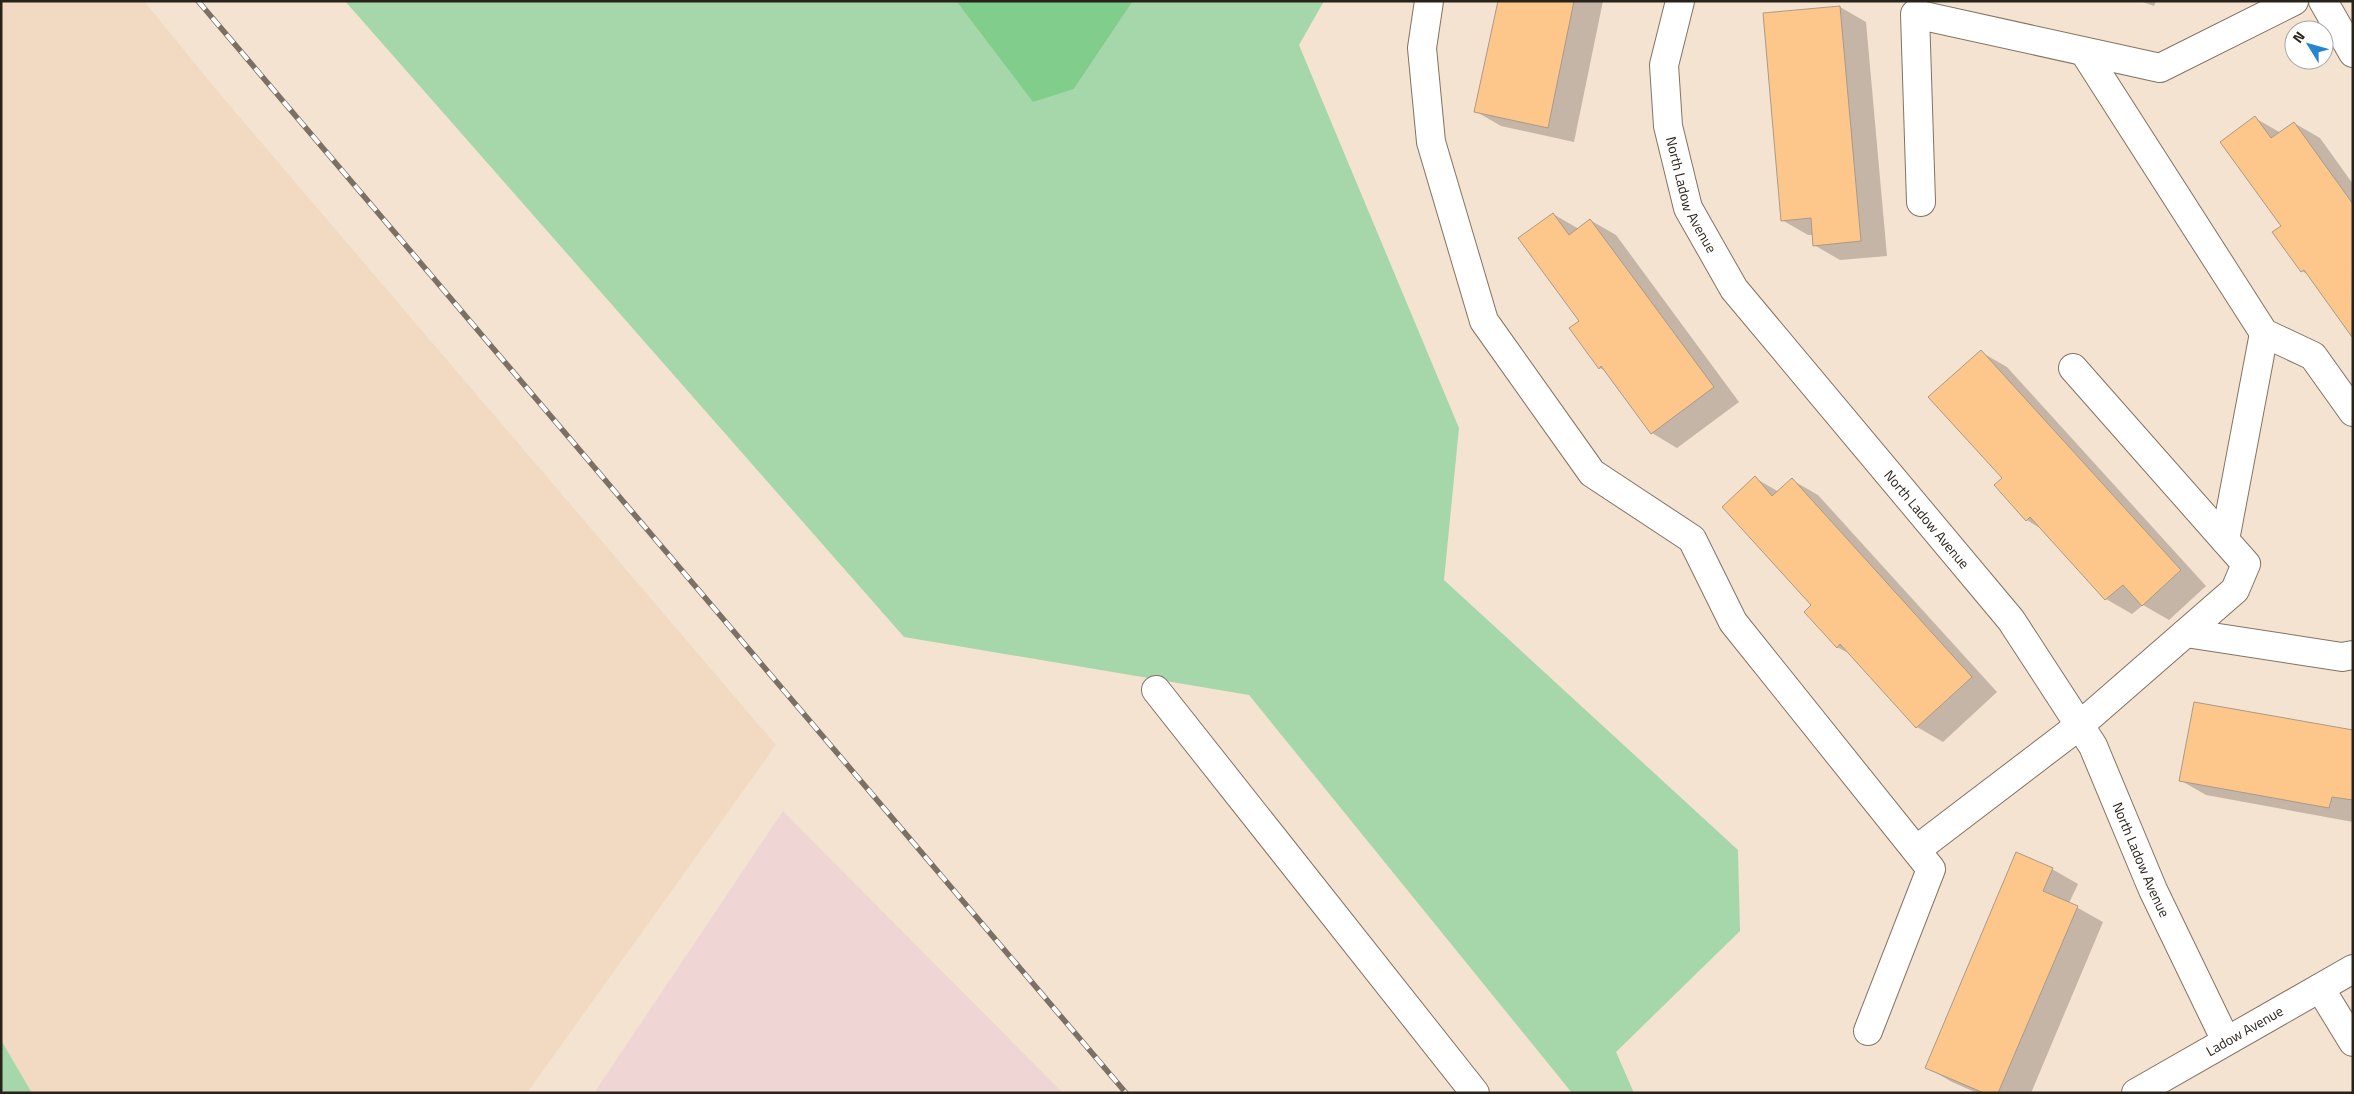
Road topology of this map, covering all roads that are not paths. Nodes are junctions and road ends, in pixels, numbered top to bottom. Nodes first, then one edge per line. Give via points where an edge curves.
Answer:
1 (1429, 1) edge
2 (1680, 1) edge
3 (2294, 1) edge
4 (2322, 1) edge
5 (2084, 52) junction
6 (2353, 53) edge
7 (1921, 202) dead end
8 (2264, 333) junction
9 (2073, 368) dead end
10 (2353, 412) edge
11 (2225, 540) junction
12 (2186, 633) junction
13 (2353, 655) edge
14 (1156, 690) dead end
15 (2080, 725) junction
16 (1916, 850) junction
17 (2353, 969) edge
18 (2320, 988) junction
19 (1868, 1031) dead end
20 (2226, 1041) junction
21 (2353, 1042) edge
22 (1475, 1093) edge
23 (2136, 1093) edge

1 - 16 street via 1422,48 1431,142 1484,321 1592,473 1692,539 1733,622
2 - 15 street, North Ladow Avenue via 1664,65 1668,126 1688,208 1734,289 2011,620
3 - 5 street via 2160,68
4 - 6 street
5 - 7 street via 1915,14
5 - 8 street
8 - 10 street via 2313,356
8 - 11 street
9 - 11 street
11 - 12 street via 2246,564 2235,590
12 - 13 street via 2342,657
12 - 15 street
14 - 22 street
15 - 16 street
15 - 20 street, North Ladow Avenue via 2093,746 2153,890
16 - 19 street via 1931,869
17 - 18 street, Ladow Avenue
18 - 20 street, Ladow Avenue
18 - 21 street
20 - 23 street, Ladow Avenue

